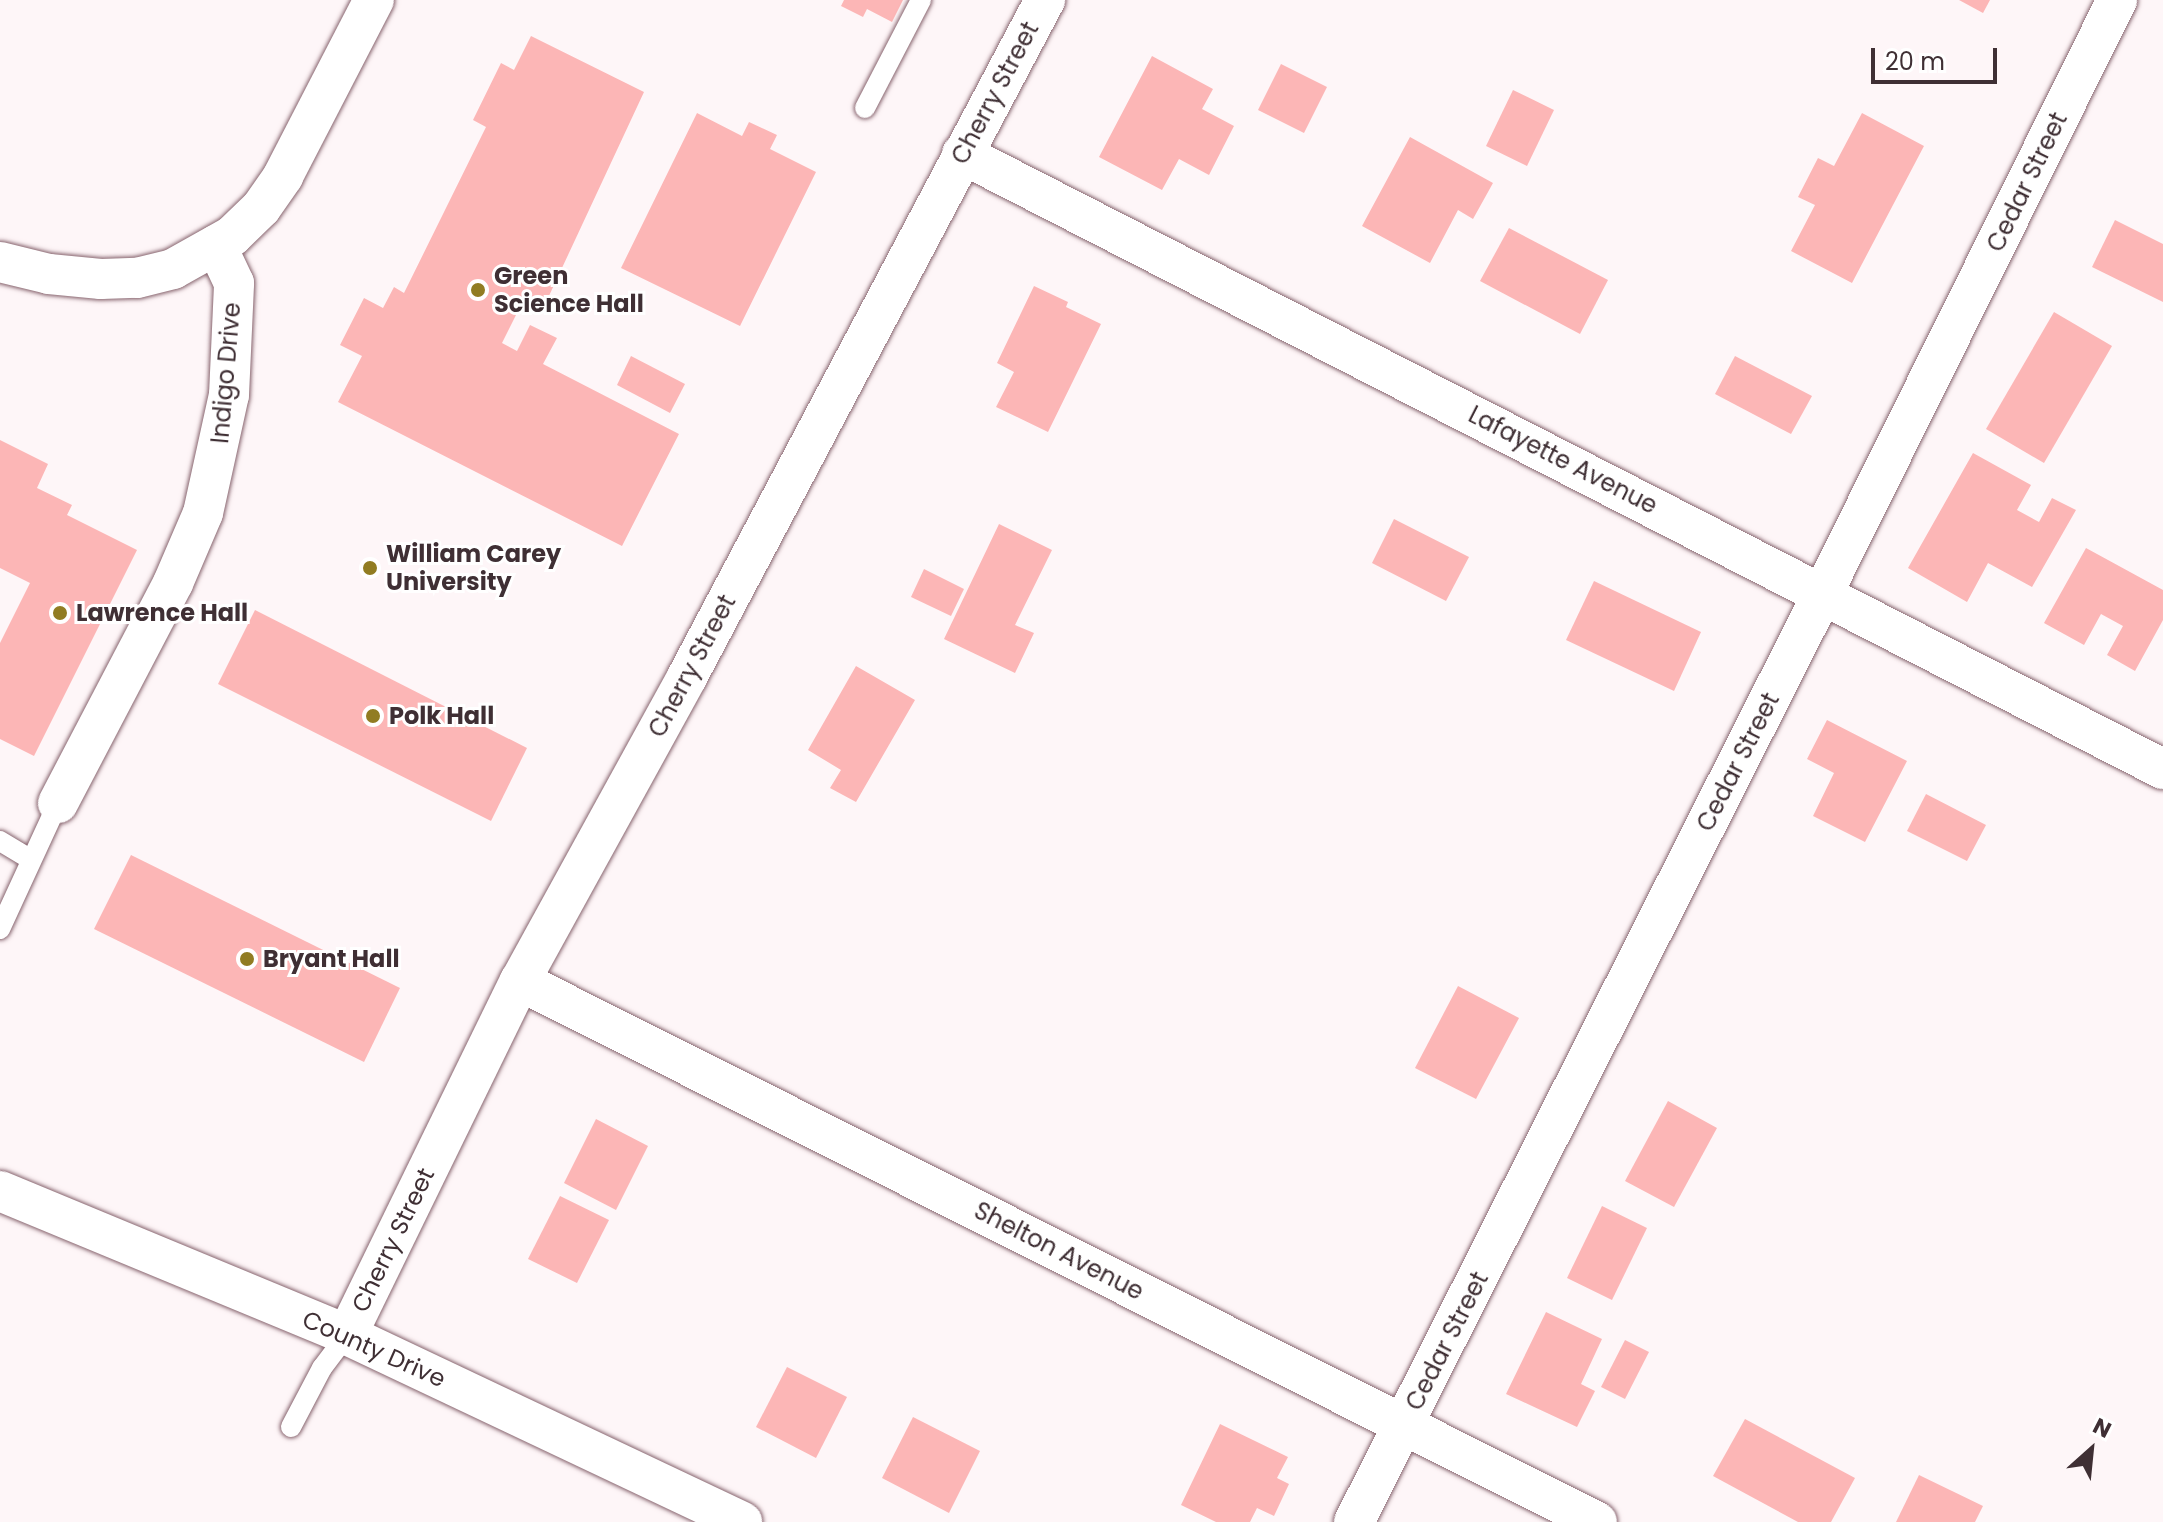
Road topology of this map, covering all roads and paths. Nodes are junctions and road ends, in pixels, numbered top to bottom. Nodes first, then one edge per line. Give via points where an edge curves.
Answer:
1 (374, 0) edge
2 (921, 0) edge
3 (1045, 0) edge
4 (2117, 0) edge
5 (865, 108) dead end
6 (962, 154) junction
7 (216, 245) junction
8 (0, 262) edge
9 (1823, 593) junction
10 (2163, 769) edge
11 (58, 803) joint
12 (0, 841) edge
13 (30, 859) junction
14 (0, 929) edge
15 (520, 981) junction
16 (0, 1191) edge
17 (347, 1335) junction
18 (1405, 1425) junction
19 (291, 1427) dead end
20 (742, 1522) edge
21 (1354, 1522) edge
22 (1597, 1522) edge

1 - 7 street via 283,176 261,208
2 - 5 lane
3 - 6 street, Cherry Street
4 - 9 street, Cedar Street
6 - 9 street, Lafayette Avenue
6 - 15 street, Cherry Street
7 - 8 street via 173,269 137,278 49,274
7 - 11 street, Indigo Drive via 234,283 229,395 203,513 166,597
9 - 10 street, Lafayette Avenue
9 - 18 street, Cedar Street
11 - 13 lane
12 - 13 lane
13 - 14 lane
15 - 17 street, Cherry Street
15 - 18 street, Shelton Avenue
16 - 17 street, County Drive
17 - 19 lane via 322,1368
17 - 20 street, County Drive
18 - 21 street, Cedar Street
18 - 22 street, Shelton Avenue

